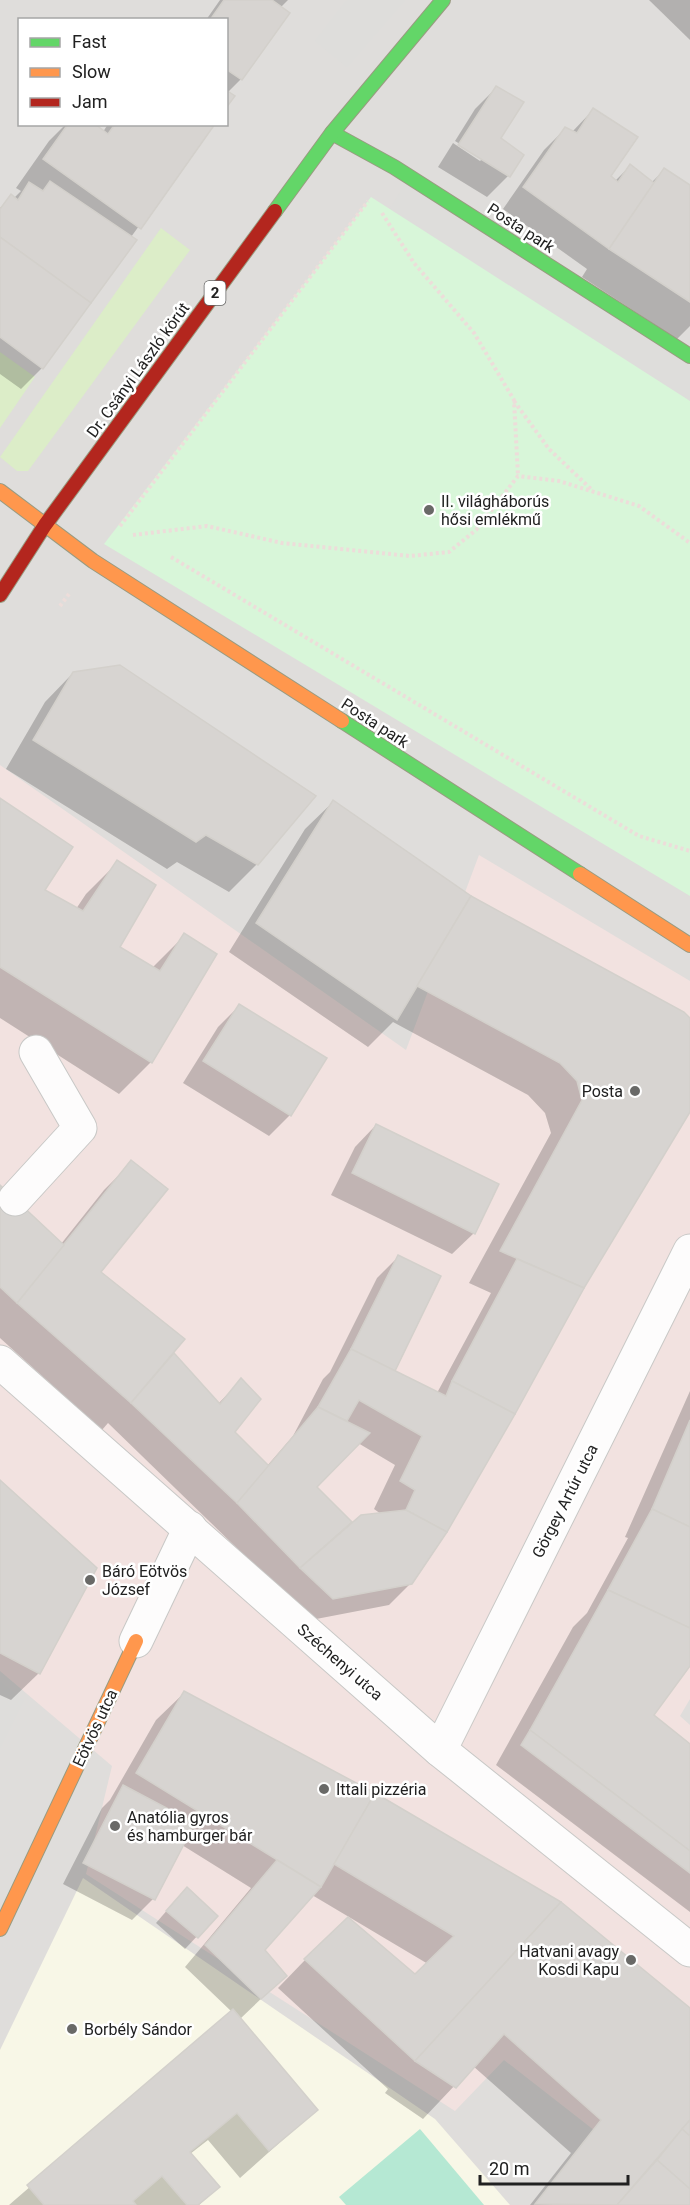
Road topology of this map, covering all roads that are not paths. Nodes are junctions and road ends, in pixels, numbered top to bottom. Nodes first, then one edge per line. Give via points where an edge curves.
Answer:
1 (443, 0) edge
2 (332, 133) junction
3 (690, 356) edge
4 (0, 491) edge
5 (45, 525) junction
6 (0, 595) edge
7 (690, 945) edge
8 (36, 1052) dead end
9 (15, 1199) dead end
10 (690, 1251) edge
11 (0, 1362) edge
12 (190, 1528) junction
13 (136, 1641) joint
14 (440, 1750) junction
15 (0, 1929) edge
16 (690, 1950) edge

1 - 2 street, Dr. Csányi László körút / 2
2 - 3 street, Posta park via 394,167
2 - 5 street, Dr. Csányi László körút / 2
4 - 5 street, Posta park
5 - 6 street, Dr. Csányi László körút / 2
5 - 7 street, Posta park via 102,567
8 - 9 street via 80,1128
10 - 14 street, Görgey Artúr utca
11 - 12 street, Széchenyi utca
12 - 13 street, Eötvös utca
12 - 14 street, Széchenyi utca
13 - 15 street, Eötvös utca
14 - 16 street, Széchenyi utca

